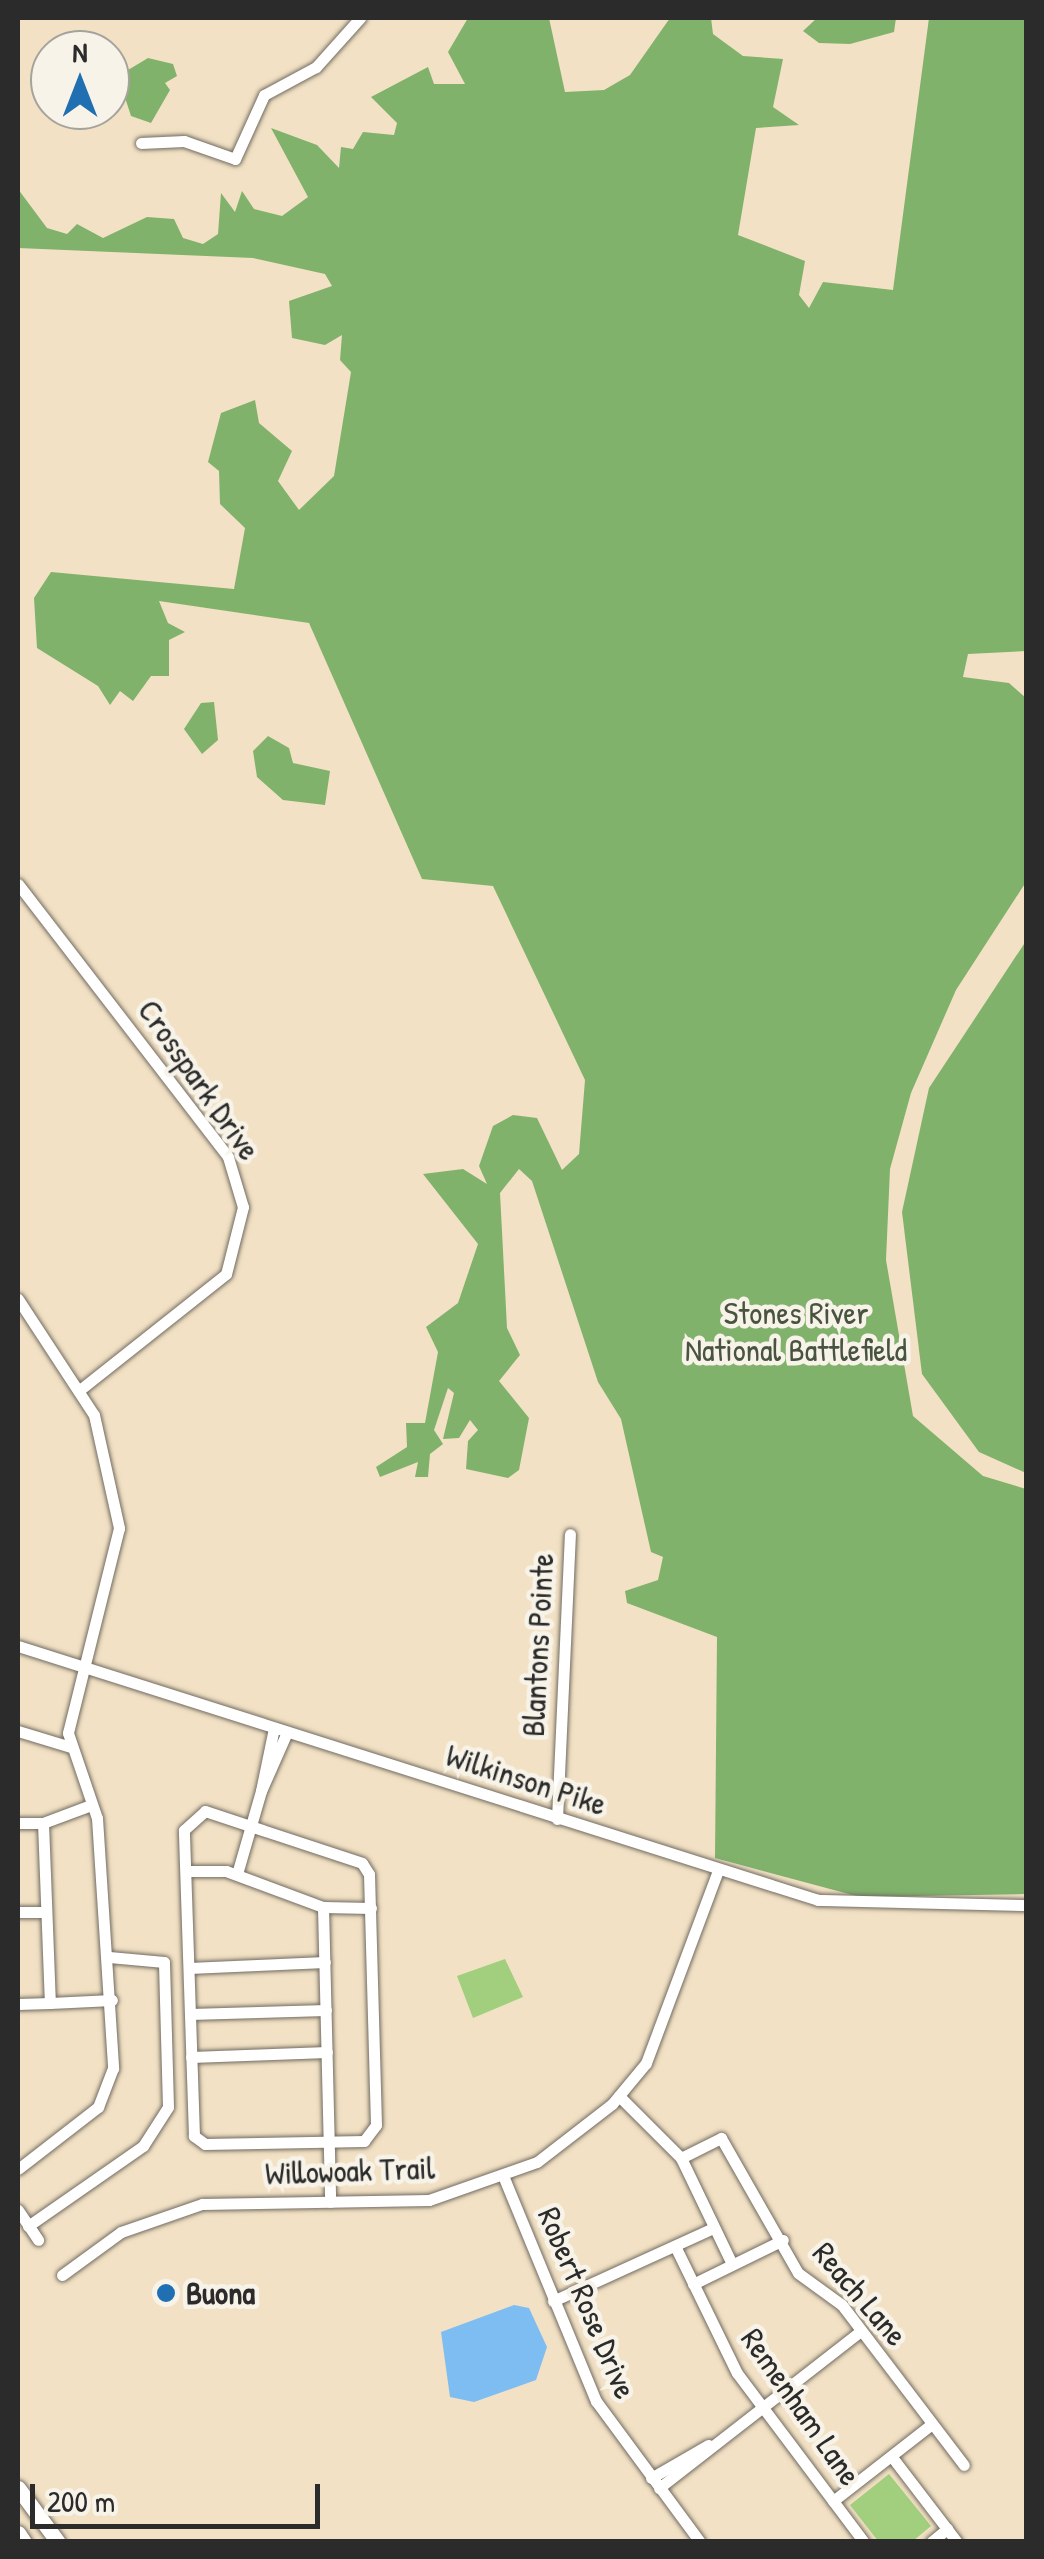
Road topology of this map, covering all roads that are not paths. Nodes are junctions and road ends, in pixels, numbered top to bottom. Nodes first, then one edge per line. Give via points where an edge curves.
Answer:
1 (360, 18) edge
2 (141, 144) dead end
3 (18, 884) edge
4 (18, 1299) edge
5 (82, 1388) junction
6 (570, 1534) dead end
7 (18, 1646) edge
8 (86, 1668) junction
9 (280, 1730) junction
10 (18, 1731) edge
11 (70, 1747) junction
12 (91, 1805) junction
13 (557, 1819) junction
14 (18, 1823) edge
15 (42, 1823) junction
16 (251, 1824) junction
17 (718, 1870) junction
18 (186, 1871) junction
19 (237, 1874) junction
20 (1026, 1905) edge
21 (323, 1907) junction
22 (371, 1908) junction
23 (18, 1912) edge
24 (46, 1912) junction
25 (109, 1957) junction
26 (325, 1962) junction
27 (189, 1968) junction
28 (112, 2000) junction
29 (50, 2003) junction
30 (18, 2004) edge
31 (326, 2010) junction
32 (190, 2014) junction
33 (327, 2052) junction
34 (191, 2057) junction
35 (619, 2096) junction
36 (329, 2142) junction
37 (682, 2158) junction
38 (18, 2169) edge
39 (504, 2178) junction
40 (330, 2202) junction
41 (18, 2210) edge
42 (28, 2226) junction
43 (714, 2228) junction
44 (38, 2240) dead end
45 (782, 2240) junction
46 (675, 2246) junction
47 (732, 2264) junction
48 (62, 2275) dead end
49 (693, 2284) junction
50 (553, 2301) junction
51 (860, 2331) junction
52 (761, 2407) junction
53 (932, 2424) junction
54 (892, 2457) junction
55 (964, 2465) dead end
56 (655, 2483) junction
57 (18, 2488) edge
58 (833, 2501) junction
59 (947, 2529) junction
60 (18, 2533) edge
61 (24, 2542) edge
62 (58, 2542) edge
63 (700, 2542) edge
64 (864, 2542) edge
65 (930, 2542) edge
66 (956, 2542) edge

1 - 2 street via 316,67 264,95 234,159 184,141
3 - 5 street, Crosspark Drive via 228,1158 244,1206 236,1252 214,1287
4 - 5 street
5 - 8 street via 109,1458 119,1528
6 - 13 street, Blantons Pointe
7 - 8 street, Wilkinson Pike
8 - 9 street, Wilkinson Pike
8 - 11 street
9 - 13 street, Wilkinson Pike
9 - 16 street
10 - 11 street
11 - 12 street
12 - 15 street
12 - 25 street
13 - 17 street, Wilkinson Pike
14 - 15 street
15 - 24 street
16 - 18 street via 216,1812 191,1817
16 - 19 street
16 - 22 street via 362,1863
17 - 20 street, Wilkinson Pike via 850,1906
17 - 35 street, Willowoak Trail via 670,2018
18 - 19 street
18 - 27 street
19 - 21 street
21 - 22 street
21 - 26 street
22 - 36 street via 375,2132
23 - 24 street
24 - 29 street
25 - 28 street
25 - 42 street via 164,1962 168,2107 143,2146
26 - 27 street
26 - 31 street
27 - 32 street
28 - 29 street
28 - 38 street via 108,2092
29 - 30 street
31 - 32 street
31 - 33 street
32 - 34 street
33 - 34 street
33 - 36 street
34 - 36 street via 198,2141
35 - 37 street
35 - 39 street, Willowoak Trail via 574,2139
36 - 40 street
37 - 43 street
37 - 45 street, Reach Lane via 721,2138
39 - 40 street, Willowoak Trail via 429,2200
39 - 50 street, Robert Rose Drive
40 - 48 street, Willowoak Trail via 202,2204 155,2216
41 - 42 street
42 - 44 street
43 - 46 street
43 - 47 street
45 - 47 street
45 - 51 street, Reach Lane via 798,2274 834,2297
46 - 49 street, Remenham Lane
46 - 50 street
47 - 49 street
49 - 52 street, Remenham Lane
50 - 56 street, Robert Rose Drive via 596,2401
51 - 52 street
51 - 53 street, Reach Lane
52 - 56 street
52 - 58 street, Remenham Lane
53 - 54 street
53 - 55 street, Reach Lane
54 - 58 street
54 - 59 street
56 - 63 street, Robert Rose Drive
57 - 62 main road
58 - 64 street, Remenham Lane
59 - 65 street
59 - 66 street
60 - 61 main road

